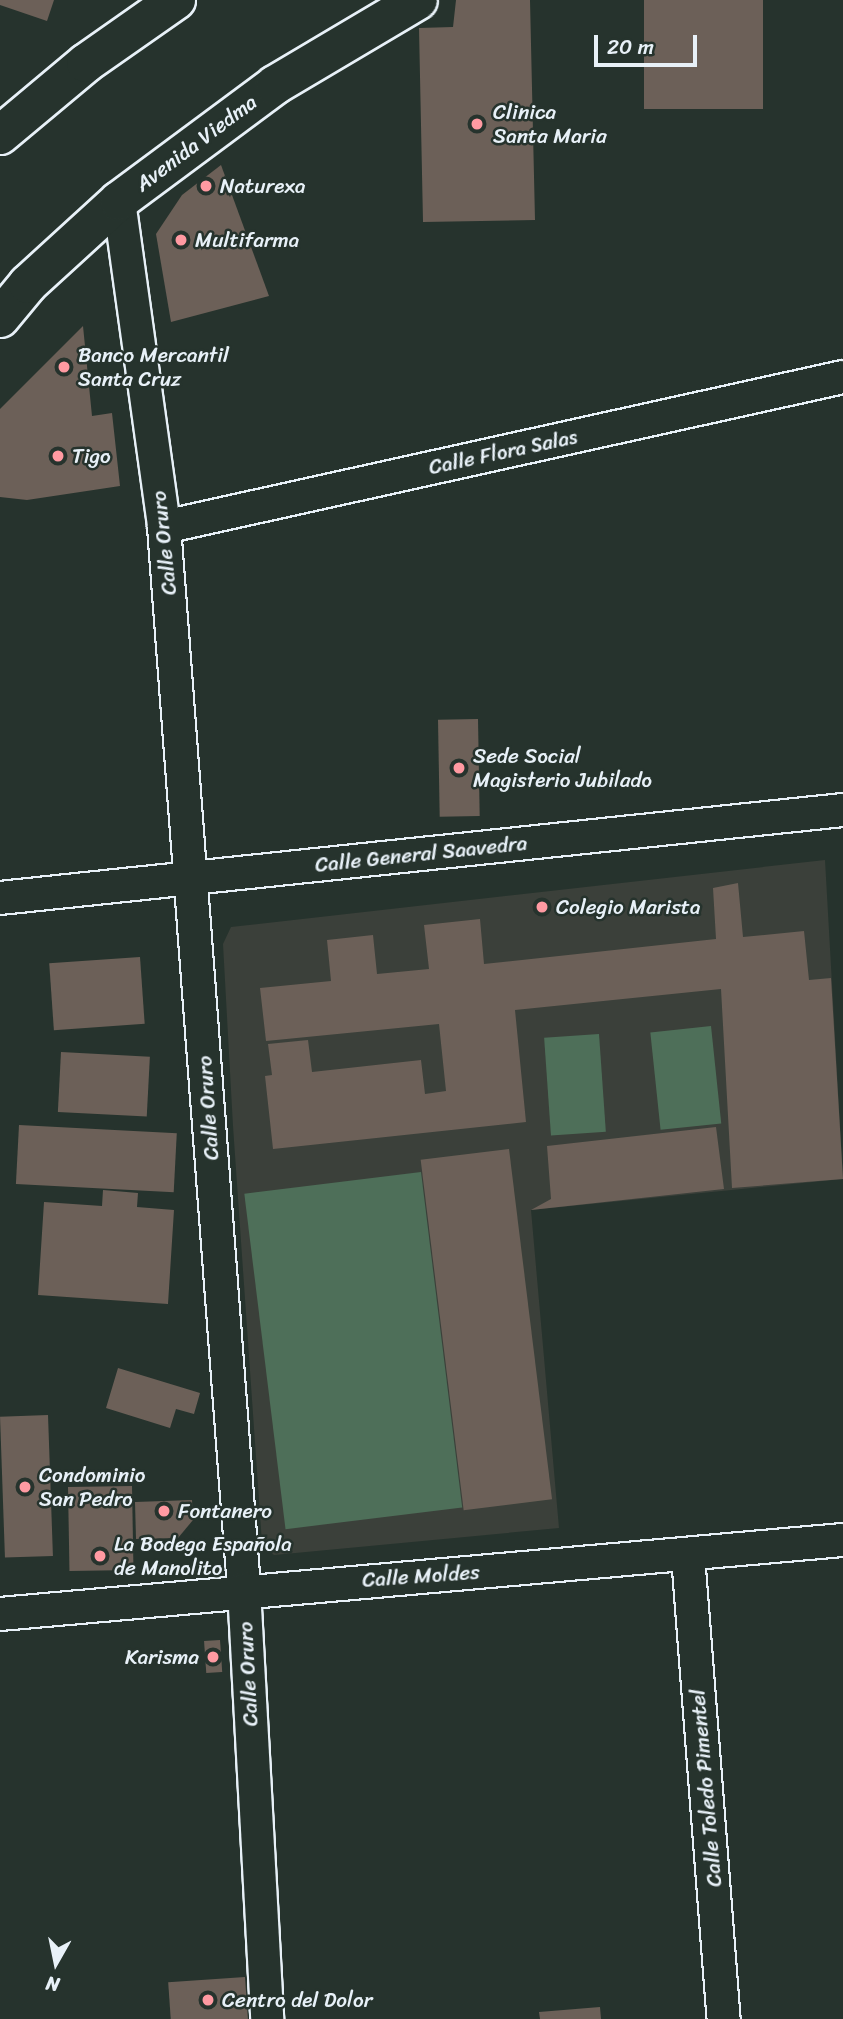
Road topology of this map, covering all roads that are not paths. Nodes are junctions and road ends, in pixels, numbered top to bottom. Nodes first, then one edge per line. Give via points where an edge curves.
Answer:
1 (176, 0) edge
2 (418, 0) edge
3 (0, 135) edge
4 (119, 201) junction
5 (0, 318) edge
6 (843, 377) edge
7 (164, 527) junction
8 (843, 810) edge
9 (191, 878) junction
10 (0, 898) edge
11 (843, 1540) edge
12 (688, 1556) junction
13 (244, 1589) junction
14 (0, 1614) edge
15 (267, 2019) edge
16 (724, 2019) edge

1 - 3 main road via 86,63
2 - 4 main road, Avenida Viedma via 275,85
4 - 5 main road, Avenida Viedma via 28,284
4 - 7 street, Calle Oruro
6 - 7 street, Calle Flora Salas
7 - 9 street, Calle Oruro
8 - 9 street, Calle General Saavedra
9 - 10 street, Calle General Saavedra
9 - 13 street, Calle Oruro
11 - 12 street, Calle Moldes
12 - 13 street, Calle Moldes
12 - 16 street, Calle Toledo Pimentel
13 - 14 street, Calle Moldes
13 - 15 street, Calle Oruro

